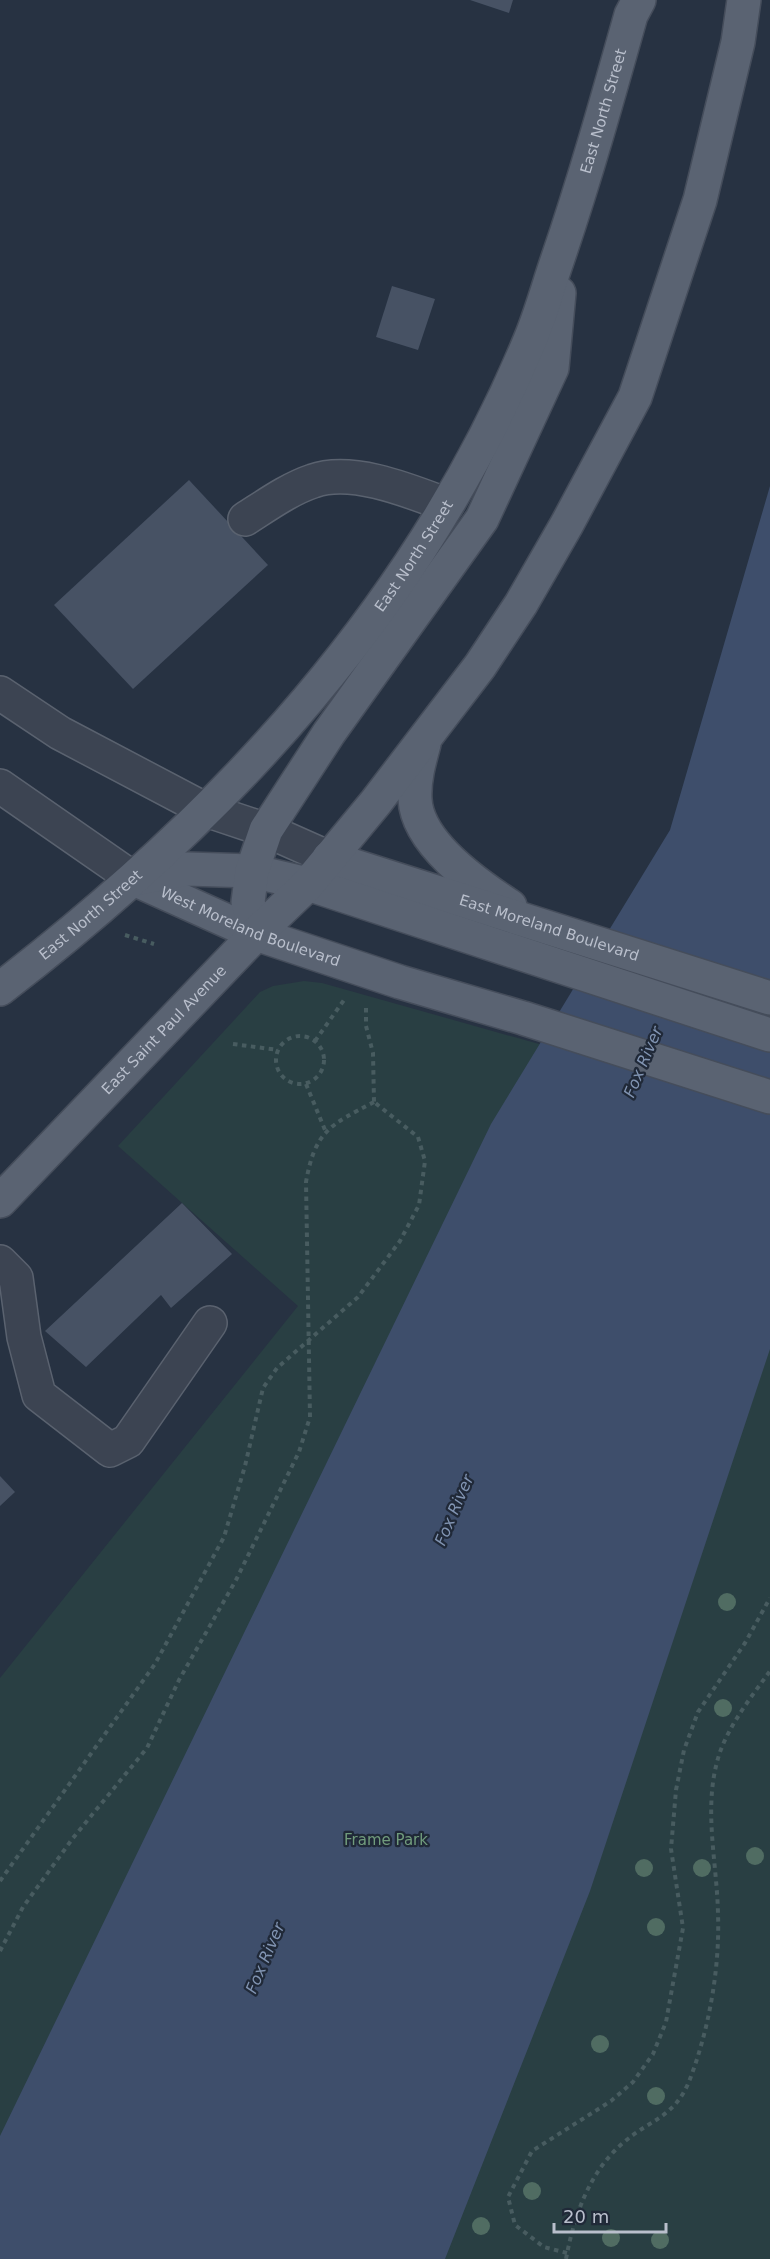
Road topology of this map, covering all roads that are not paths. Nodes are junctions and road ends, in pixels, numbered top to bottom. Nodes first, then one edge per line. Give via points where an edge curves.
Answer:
1 (639, 0) edge
2 (744, 0) edge
3 (564, 241) junction
4 (447, 505) junction
5 (245, 519) dead end
6 (0, 693) edge
7 (426, 738) junction
8 (0, 786) edge
9 (206, 810) junction
10 (266, 830) junction
11 (329, 858) junction
12 (252, 871) junction
13 (134, 879) junction
14 (308, 884) junction
15 (541, 927) junction
16 (256, 934) junction
17 (0, 989) edge
18 (770, 998) edge
19 (770, 1035) edge
20 (770, 1097) edge
21 (1, 1197) edge
22 (0, 1262) edge
23 (210, 1323) dead end

1 - 3 main road, East North Street via 631,15
2 - 7 main road via 738,42 700,200 635,397 521,603
3 - 4 main road, East North Street via 530,339
3 - 10 main road via 552,368 482,519 328,733
4 - 5 street via 402,488 341,476 292,489
4 - 9 main road, East North Street via 330,676 266,751
6 - 9 street via 60,733
7 - 11 main road
7 - 15 main road via 416,772 415,801 423,826 445,855 485,890
8 - 13 street, West Moreland Boulevard
9 - 10 street
9 - 13 main road, East North Street
10 - 11 street
10 - 12 main road
11 - 14 main road, East Saint Paul Avenue
11 - 15 main road, East Moreland Boulevard
12 - 13 main road via 187,869
12 - 14 main road
12 - 16 main road via 248,902
13 - 16 main road, West Moreland Boulevard
13 - 17 main road, East North Street
14 - 16 main road, East Saint Paul Avenue
14 - 19 main road
15 - 18 main road, East Moreland Boulevard
16 - 20 main road, West Moreland Boulevard
16 - 21 main road, East Saint Paul Avenue
22 - 23 street via 16,1278 24,1337 39,1395 110,1450 128,1441

